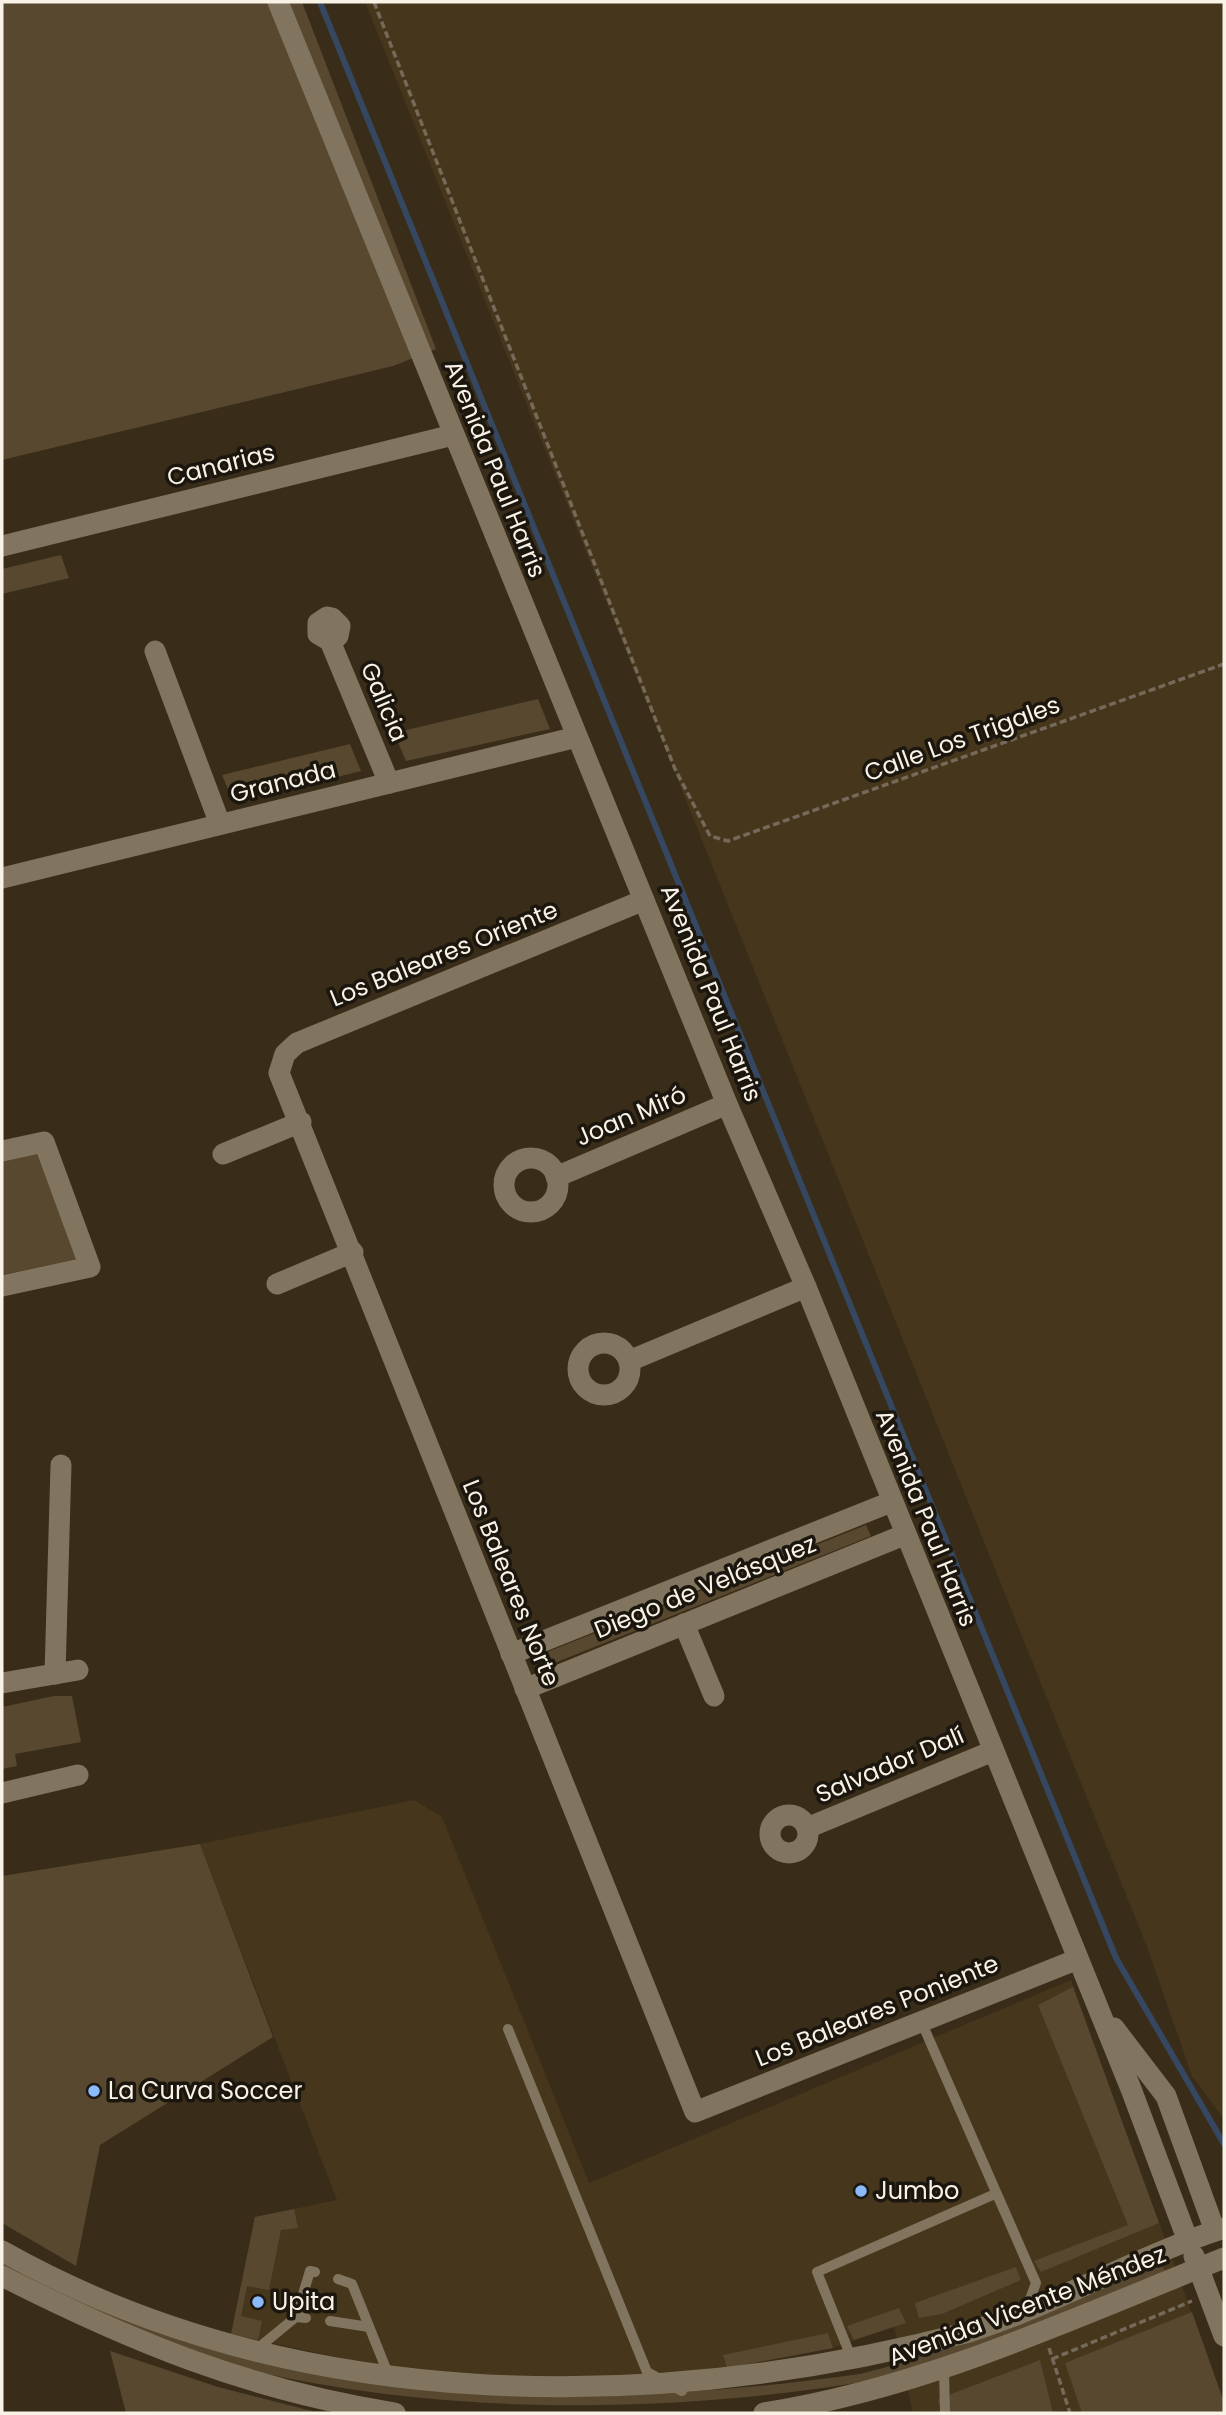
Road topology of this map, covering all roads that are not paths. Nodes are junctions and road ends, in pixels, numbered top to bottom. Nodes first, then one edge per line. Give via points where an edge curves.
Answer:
1 (278, 2) edge
2 (453, 435) junction
3 (2, 546) edge
4 (330, 641) dead end
5 (155, 651) dead end
6 (577, 737) junction
7 (389, 783) junction
8 (220, 824) junction
9 (2, 878) edge
10 (644, 900) junction
11 (279, 1073) joint
12 (727, 1104) junction
13 (301, 1122) junction
14 (2, 1151) edge
15 (223, 1154) dead end
16 (556, 1177) dead end
17 (353, 1252) junction
18 (277, 1283) dead end
19 (2, 1286) edge
20 (806, 1287) junction
21 (629, 1362) dead end
22 (61, 1465) dead end
23 (891, 1502) junction
24 (904, 1535) junction
25 (684, 1624) junction
26 (511, 1654) junction
27 (78, 1670) dead end
28 (55, 1674) junction
29 (2, 1683) edge
30 (525, 1689) junction
31 (714, 1696) dead end
32 (993, 1751) junction
33 (78, 1775) dead end
34 (2, 1793) edge
35 (807, 1828) dead end
36 (1078, 1959) junction
37 (1096, 2004) junction
38 (921, 2021) junction
39 (508, 2029) dead end
40 (695, 2112) joint
41 (996, 2194) junction
42 (1220, 2230) edge
43 (1188, 2241) junction
44 (2, 2251) edge
45 (1224, 2257) edge
46 (1199, 2268) junction
47 (315, 2272) dead end
48 (2, 2276) edge
49 (338, 2279) dead end
50 (1025, 2313) junction
51 (330, 2322) dead end
52 (369, 2327) junction
53 (1224, 2336) edge
54 (249, 2355) junction
55 (853, 2363) junction
56 (944, 2369) junction
57 (392, 2385) junction
58 (681, 2391) junction
59 (395, 2413) edge
60 (764, 2413) edge
61 (945, 2413) edge

1 - 2 street, Avenida Paul Harris
2 - 3 street, Canarias
2 - 6 street, Avenida Paul Harris
4 - 7 street, Galicia
5 - 8 street
6 - 7 street, Granada
6 - 10 street, Avenida Paul Harris
7 - 8 street, Granada
8 - 9 street, Granada
10 - 11 street, Los Baleares Oriente via 298,1043 285,1054
10 - 12 street, Avenida Paul Harris
11 - 13 street, Los Baleares Norte
12 - 16 street, Joan Miró
12 - 20 street, Avenida Paul Harris
13 - 15 street
13 - 17 street, Los Baleares Norte
14 - 19 street via 44,1142 90,1268
17 - 18 street
17 - 26 street, Los Baleares Norte
20 - 21 street
20 - 23 street, Avenida Paul Harris
22 - 28 street
23 - 24 street, Avenida Paul Harris
23 - 26 street, Diego de Velásquez
24 - 25 street, Diego de Velásquez
24 - 32 street, Avenida Paul Harris
25 - 30 street, Diego de Velásquez
25 - 31 street
26 - 30 street, Los Baleares Norte
27 - 28 street
28 - 29 street
30 - 40 street, Los Baleares Norte
32 - 35 street, Salvador Dalí
32 - 36 street, Avenida Paul Harris
33 - 34 street
36 - 37 street, Avenida Paul Harris
36 - 38 street, Los Baleares Poniente
37 - 42 street, Avenida Paul Harris via 1166,2096
37 - 43 street, Avenida Paul Harris
38 - 40 street, Los Baleares Poniente
38 - 41 lane
39 - 58 lane via 647,2372
41 - 50 lane via 1035,2283
41 - 55 lane via 817,2272
42 - 43 street, Avenida Vicente Méndez
42 - 45 street, Avenida Paul Harris
43 - 46 street, Avenida Paul Harris
43 - 50 street, Avenida Vicente Méndez
44 - 54 street, Avenida Vicente Méndez via 77,2291 186,2337
45 - 46 street, Avenida Vicente Méndez
46 - 53 street, Avenida Paul Harris
46 - 56 street, Avenida Vicente Méndez
47 - 54 lane via 310,2271 301,2318
48 - 59 street via 180,2359 295,2393
49 - 52 lane via 352,2284
50 - 55 street, Avenida Vicente Méndez
51 - 52 lane
52 - 57 lane
54 - 57 street, Avenida Vicente Méndez
55 - 58 street, Avenida Vicente Méndez
56 - 60 street, Avenida Vicente Méndez via 839,2399
56 - 61 lane
57 - 58 street, Avenida Vicente Méndez via 566,2397

